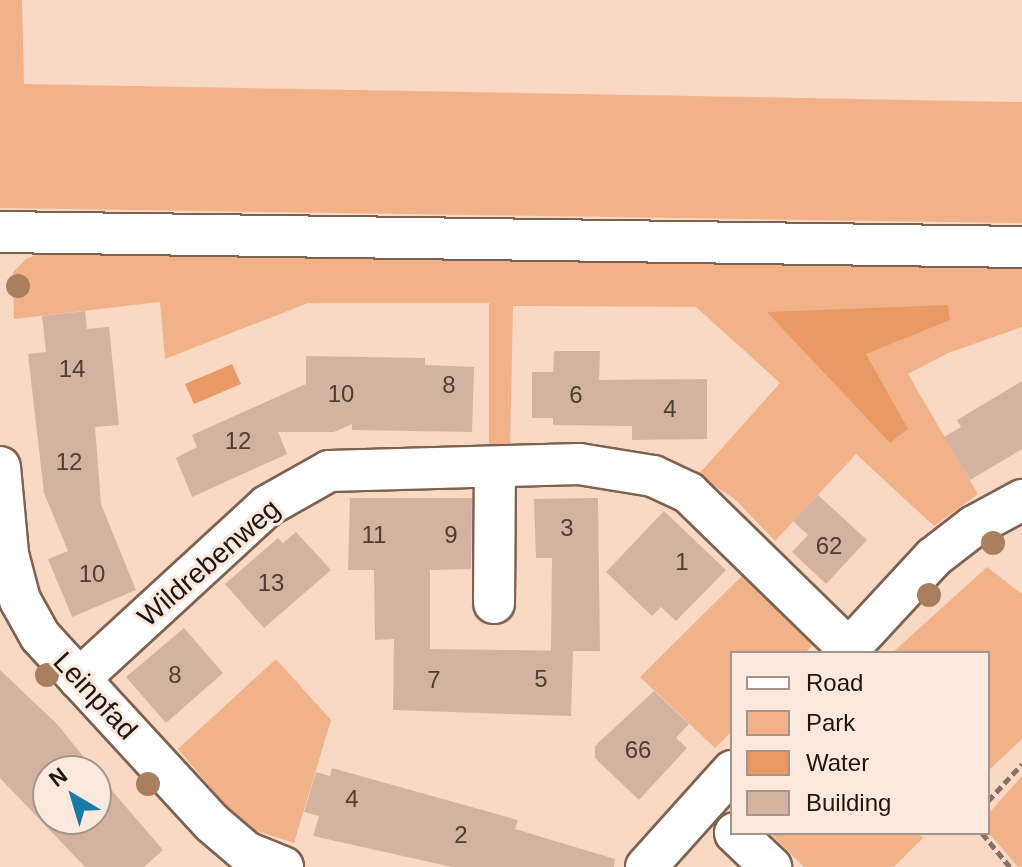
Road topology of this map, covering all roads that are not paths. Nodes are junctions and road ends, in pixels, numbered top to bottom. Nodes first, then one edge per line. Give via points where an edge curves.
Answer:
1 (0, 232) edge
2 (1022, 247) edge
3 (0, 467) edge
4 (495, 468) junction
5 (1022, 500) edge
6 (494, 603) dead end
7 (847, 651) edge
8 (79, 679) junction
9 (730, 773) edge
10 (702, 802) junction
11 (730, 828) edge
12 (737, 835) edge
13 (283, 867) edge
14 (646, 867) edge
15 (771, 867) edge

1 - 2 street
3 - 8 street, Leinpfad via 8,554 20,600 40,636
4 - 6 street
4 - 7 street, Wildrebenweg via 579,464 653,476 689,493
4 - 8 street, Wildrebenweg via 329,471 267,506
5 - 7 street via 974,526 934,557
8 - 13 street, Leinpfad via 212,823 246,852
9 - 10 street
10 - 11 street
10 - 14 street
12 - 15 street

